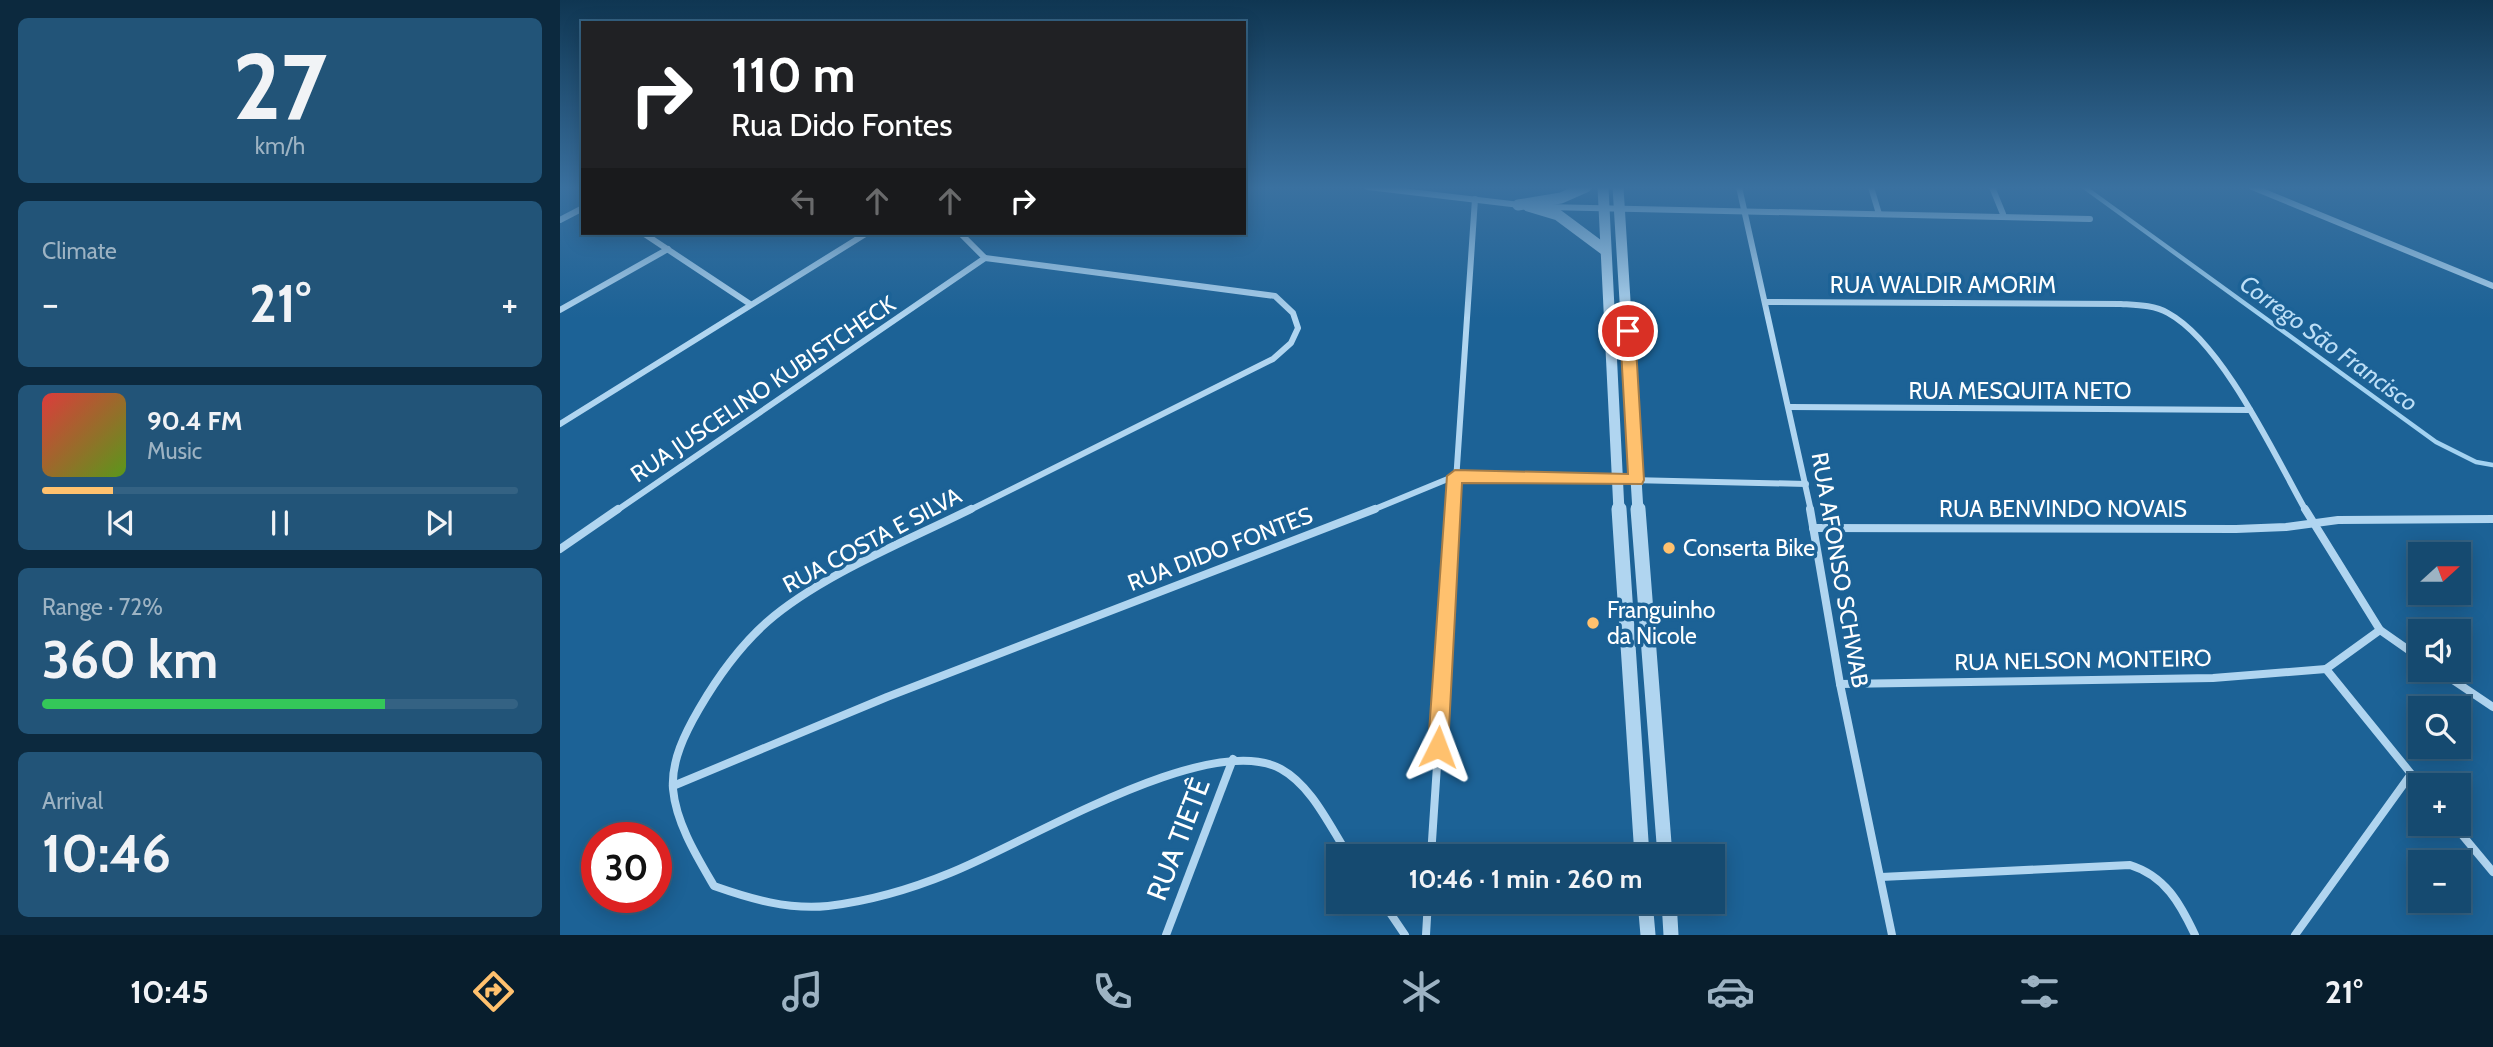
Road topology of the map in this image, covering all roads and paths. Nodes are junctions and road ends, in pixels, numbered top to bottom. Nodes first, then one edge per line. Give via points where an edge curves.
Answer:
1 (1473, 231) edge
2 (1579, 231) edge
3 (1605, 231) edge
4 (1621, 231) edge
5 (1748, 231) edge
6 (2358, 231) edge
7 (646, 235) edge
8 (863, 235) edge
9 (962, 235) edge
10 (668, 249) junction
11 (1605, 250) junction
12 (985, 258) junction
13 (2493, 286) edge
14 (1765, 302) junction
15 (750, 304) junction
16 (560, 310) edge
17 (1790, 407) junction
18 (2250, 410) junction
19 (560, 424) edge
20 (1455, 476) junction
21 (1618, 480) junction
22 (1636, 480) junction
23 (1806, 484) junction
24 (2493, 519) edge
25 (2313, 523) junction
26 (1813, 528) junction
27 (560, 549) edge
28 (1627, 626) junction
29 (1647, 626) junction
30 (2380, 630) junction
31 (2408, 650) edge
32 (2326, 669) junction
33 (2456, 682) edge
34 (1840, 684) junction
35 (2493, 707) edge
36 (1233, 759) junction
37 (2410, 773) edge
38 (2408, 778) edge
39 (673, 786) junction
40 (2463, 836) edge
41 (1341, 844) edge
42 (1432, 844) edge
43 (1641, 844) edge
44 (1664, 844) edge
45 (2493, 872) edge
46 (1881, 877) junction
47 (1390, 914) edge
48 (1428, 914) edge
49 (1647, 914) edge
50 (1670, 914) edge
51 (1166, 935) edge
52 (1405, 935) edge
53 (1426, 935) edge
54 (1648, 935) edge
55 (1671, 935) edge
56 (1892, 935) edge
57 (2195, 935) edge
58 (2295, 935) edge

1 - 20 street
2 - 11 street
3 - 11 street
4 - 22 street
5 - 14 street, RUA AFONSO SCHWAB
6 - 13 street
7 - 10 street
8 - 15 street
9 - 12 street
10 - 15 street
10 - 16 street
11 - 21 street
12 - 27 street, RUA JUSCELINO KUBISTCHECK
12 - 39 street, RUA COSTA E SILVA via 1275,296 1296,317 1298,330 1293,344 1273,359 859,565 793,603 734,657 694,715 679,751
14 - 17 street, RUA AFONSO SCHWAB
14 - 18 street, RUA WALDIR AMORIM via 2121,304 2160,309 2194,335
15 - 19 street
17 - 18 street, RUA MESQUITA NETO
17 - 23 street, RUA AFONSO SCHWAB
18 - 25 street, RUA WALDIR AMORIM
20 - 21 street, RUA DIDO FONTES
20 - 39 street, RUA DIDO FONTES
20 - 42 street
21 - 22 street, RUA DIDO FONTES
21 - 28 street
22 - 23 street, RUA DIDO FONTES
22 - 29 street
23 - 26 street, RUA AFONSO SCHWAB
24 - 25 street, RUA BENVINDO NOVAIS
25 - 26 street, RUA BENVINDO NOVAIS via 2236,529
25 - 30 street, RUA WALDIR AMORIM
26 - 34 street, RUA AFONSO SCHWAB
28 - 29 street
28 - 43 street
29 - 44 street
30 - 31 street
30 - 32 street
32 - 34 street, RUA NELSON MONTEIRO via 2213,678
32 - 37 street
33 - 35 street
34 - 46 street, RUA AFONSO SCHWAB
36 - 39 street, RUA COSTA E SILVA via 1179,771 1128,790 912,888 846,903 786,906 714,886 698,860
36 - 41 street, RUA COSTA E SILVA via 1274,765 1296,780
36 - 51 street, RUA TIETÊ
38 - 58 street
40 - 45 street
46 - 56 street, RUA AFONSO SCHWAB
46 - 57 street via 2130,864 2159,877 2182,907
47 - 52 street
48 - 53 street
49 - 54 street
50 - 55 street

